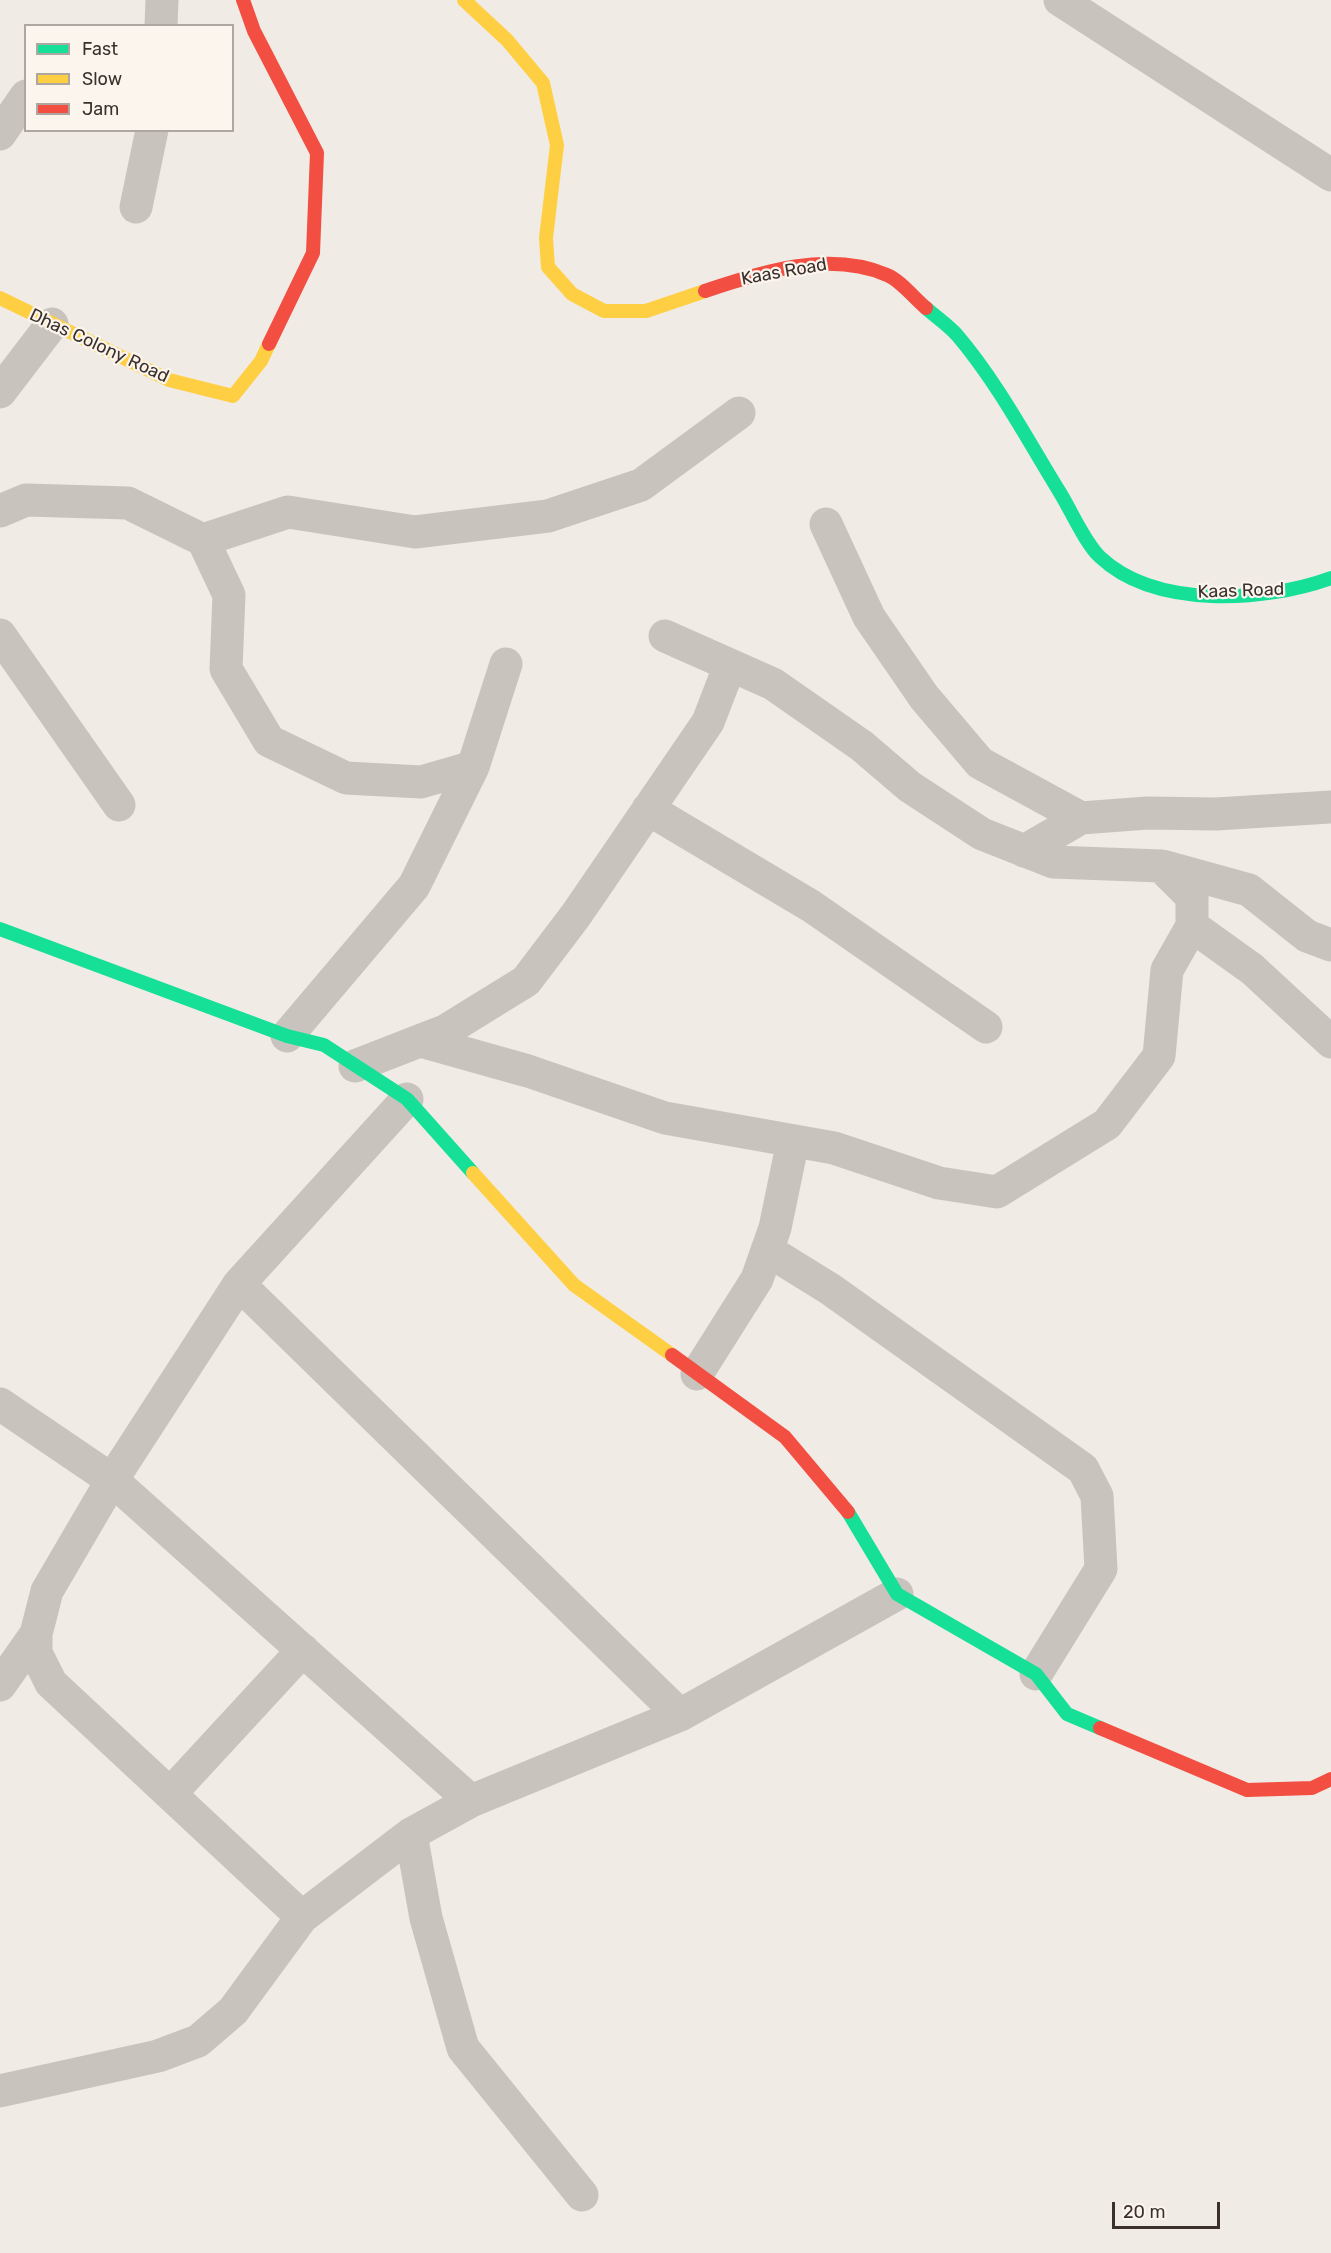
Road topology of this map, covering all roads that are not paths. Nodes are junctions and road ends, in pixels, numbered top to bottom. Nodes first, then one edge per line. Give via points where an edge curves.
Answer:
1 (162, 0) edge
2 (243, 0) edge
3 (464, 0) edge
4 (1060, 0) edge
5 (161, 24) edge
6 (24, 99) edge
7 (152, 132) edge
8 (0, 134) edge
9 (1331, 175) edge
10 (136, 207) dead end
11 (0, 298) edge
12 (52, 324) junction
13 (0, 392) edge
14 (740, 413) dead end
15 (0, 511) edge
16 (826, 524) dead end
17 (203, 540) junction
18 (1331, 578) edge
19 (0, 635) edge
20 (665, 636) dead end
21 (506, 664) dead end
22 (730, 665) junction
23 (473, 767) junction
24 (119, 806) dead end
25 (1331, 807) edge
26 (648, 809) junction
27 (1081, 818) junction
28 (1024, 850) junction
29 (1161, 866) junction
30 (1192, 926) junction
31 (0, 929) edge
32 (1331, 945) edge
33 (986, 1027) dead end
34 (287, 1036) junction
35 (421, 1041) junction
36 (1331, 1042) edge
37 (355, 1066) junction
38 (407, 1099) junction
39 (793, 1141) junction
40 (767, 1250) junction
41 (239, 1284) junction
42 (697, 1374) junction
43 (0, 1404) edge
44 (112, 1480) junction
45 (897, 1594) junction
46 (36, 1634) junction
47 (303, 1650) junction
48 (1036, 1674) junction
49 (0, 1685) edge
50 (680, 1715) junction
51 (1331, 1779) edge
52 (170, 1794) junction
53 (471, 1801) junction
54 (411, 1834) junction
55 (302, 1917) junction
56 (0, 2091) edge
57 (582, 2194) dead end

1 - 5 street
2 - 12 street, Dhas Colony Road via 254,31 317,153 313,253 261,362 233,396 169,380
3 - 18 street, Kaas Road via 507,40 543,83 557,145 546,238 548,267 572,294 604,311 646,311 745,277 832,262 888,275 956,334 1002,397 1099,556 1126,576 1169,591 1222,596 1303,588
4 - 9 street
6 - 8 street
7 - 10 street
11 - 12 street, Dhas Colony Road
12 - 13 street
14 - 17 street via 641,485 548,516 415,532 288,512
15 - 17 street via 26,500 128,503
16 - 27 street via 869,617 924,698 980,763
17 - 23 street via 229,595 226,669 268,741 346,778 421,782
19 - 24 street
20 - 22 street
21 - 23 street
22 - 26 street via 708,722
22 - 28 street via 773,684 820,715 909,787 982,834
23 - 34 street via 414,886
25 - 27 street
26 - 33 street via 810,906
26 - 35 street via 526,981 445,1031
27 - 28 street
28 - 29 street via 1053,862
29 - 30 street via 1192,897
29 - 32 street via 1249,890 1307,936
30 - 36 street via 1252,969
30 - 39 street via 1167,970 1159,1056 1107,1124 997,1192 939,1183 834,1148
31 - 34 street
34 - 37 street via 324,1045
35 - 37 street
35 - 39 street via 528,1071 665,1118
37 - 38 street
38 - 41 street
38 - 42 street via 574,1285
39 - 40 street
40 - 42 street via 757,1279
40 - 48 street via 830,1289 1083,1469 1097,1496 1101,1569
41 - 44 street
41 - 50 street
42 - 45 street via 785,1437 852,1516
43 - 44 street
44 - 46 street via 47,1591
44 - 47 street
45 - 48 street
45 - 50 street
46 - 49 street
46 - 52 street via 36,1653 51,1683
47 - 52 street
47 - 53 street
48 - 51 street via 1067,1714 1247,1790 1312,1788
50 - 53 street
52 - 55 street
53 - 54 street
54 - 55 street
54 - 57 street via 426,1918 463,2048
55 - 56 street via 233,2011 198,2041 158,2056

